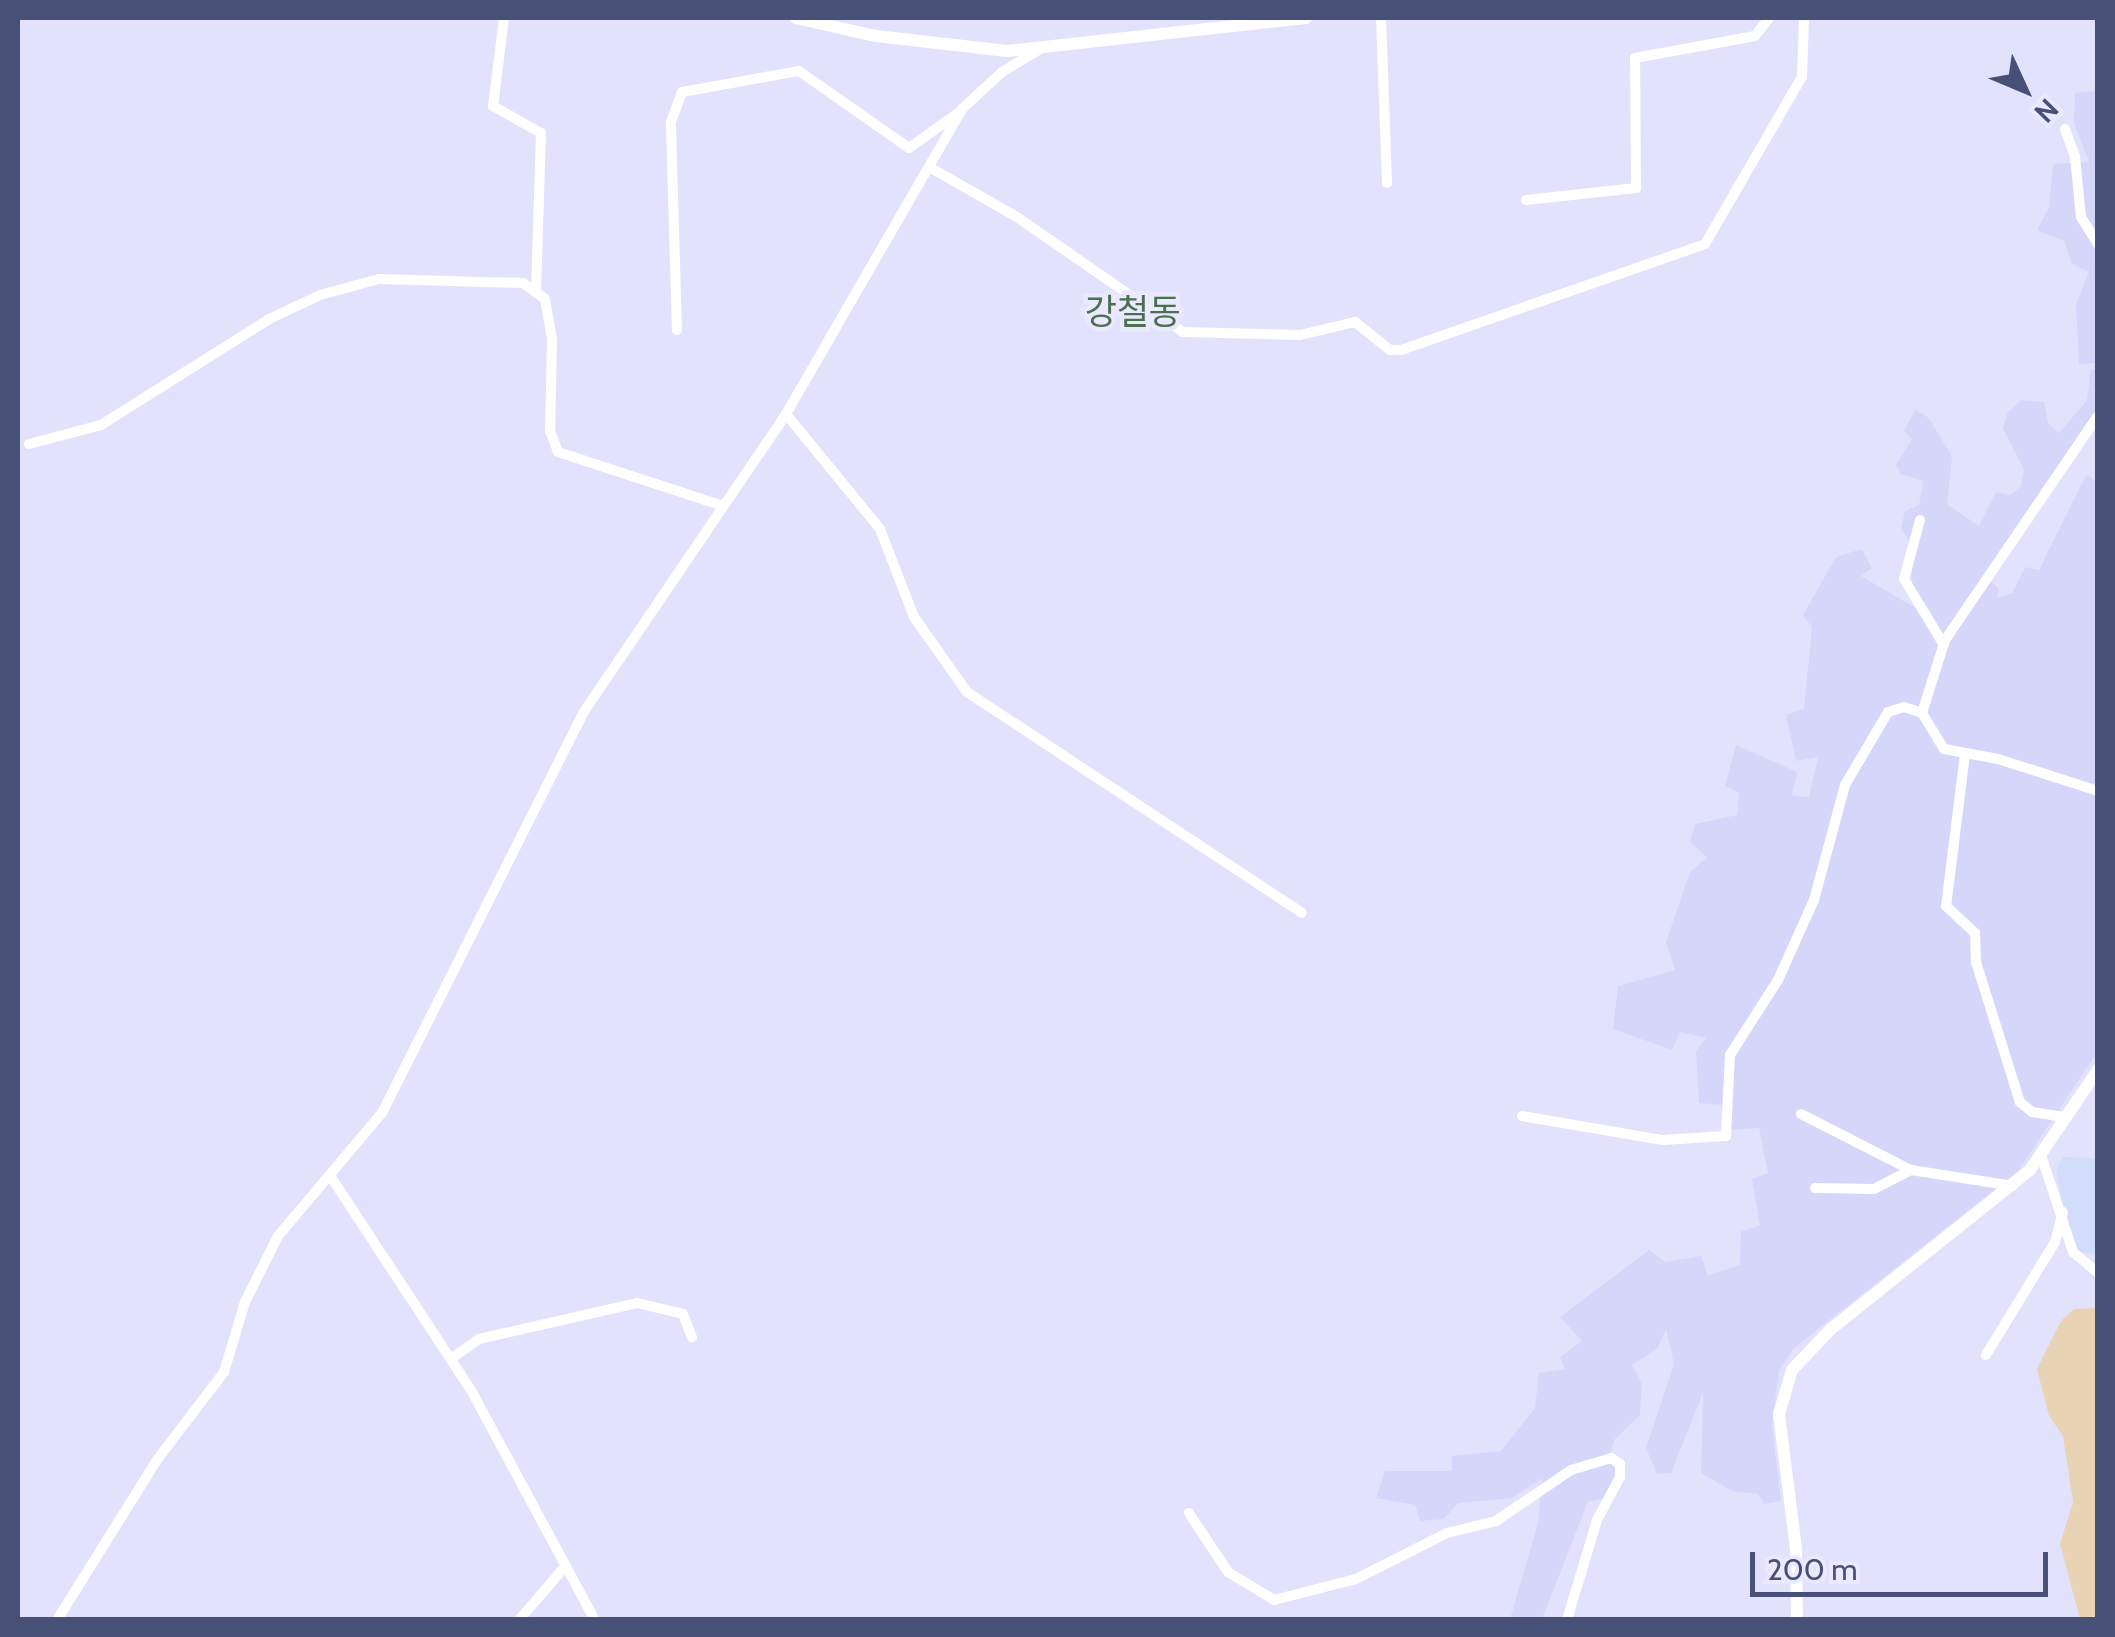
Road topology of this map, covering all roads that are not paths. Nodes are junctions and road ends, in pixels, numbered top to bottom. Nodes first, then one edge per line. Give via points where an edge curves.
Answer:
1 (504, 18) edge
2 (796, 18) edge
3 (1306, 18) edge
4 (1381, 18) edge
5 (1769, 18) edge
6 (1804, 18) edge
7 (1042, 48) junction
8 (962, 110) junction
9 (2065, 129) dead end
10 (931, 168) junction
11 (1388, 183) dead end
12 (1526, 200) dead end
13 (2098, 244) edge
14 (536, 288) junction
15 (677, 330) dead end
16 (786, 414) junction
17 (2098, 416) edge
18 (29, 444) dead end
19 (720, 505) junction
20 (1920, 520) dead end
21 (1944, 645) junction
22 (1922, 713) junction
23 (1965, 754) junction
24 (2098, 791) edge
25 (1302, 913) dead end
26 (2098, 1070) edge
27 (1801, 1114) dead end
28 (1522, 1116) dead end
29 (2068, 1118) junction
30 (2041, 1156) junction
31 (1911, 1170) junction
32 (331, 1177) junction
33 (2012, 1186) junction
34 (1815, 1188) dead end
35 (2063, 1212) junction
36 (2098, 1273) edge
37 (692, 1337) dead end
38 (1986, 1355) dead end
39 (452, 1358) junction
40 (1190, 1513) dead end
41 (563, 1569) junction
42 (57, 1620) edge
43 (519, 1620) edge
44 (596, 1620) edge
45 (1567, 1620) edge
46 (1797, 1620) edge

1 - 14 street via 493,106 542,133
2 - 7 street via 936,44
3 - 7 street
4 - 11 street
5 - 12 street via 1754,36 1635,58 1636,188
6 - 10 street via 1802,77 1706,244 1400,350 1390,350 1355,322 1300,335 1182,332 1018,217
7 - 8 street via 1002,72
8 - 10 street
8 - 15 street via 908,148 800,71 682,92 672,110
9 - 13 street via 2081,217
10 - 16 street
14 - 18 street via 379,279 320,295 269,319 101,424
14 - 19 street via 545,298 552,340 550,431 558,452
16 - 19 street
16 - 25 street via 880,528 914,617 967,692
17 - 21 street
19 - 32 street via 583,713 382,1113
20 - 21 street via 1904,579
21 - 22 street
22 - 23 street via 1935,742
22 - 28 street via 1904,707 1888,712 1845,785 1814,900 1778,980 1730,1055 1726,1136 1664,1140
23 - 24 street
23 - 29 street via 1946,906 1975,933 1976,962 2020,1102 2032,1112
26 - 29 street
27 - 31 street
29 - 30 street
30 - 33 street
30 - 35 street
31 - 33 street
31 - 34 street via 1874,1189
32 - 39 street
32 - 42 street via 261,1263 224,1372 157,1460
33 - 46 street via 1831,1329 1792,1370 1779,1414 1796,1549
35 - 36 street via 2073,1252
35 - 38 street via 2055,1242
37 - 39 street via 684,1314 637,1303 479,1339
39 - 41 street
40 - 45 street via 1228,1572 1274,1600 1356,1580 1448,1533 1496,1521 1572,1470 1611,1458 1620,1464 1620,1478 1596,1520
41 - 43 street
41 - 44 street

